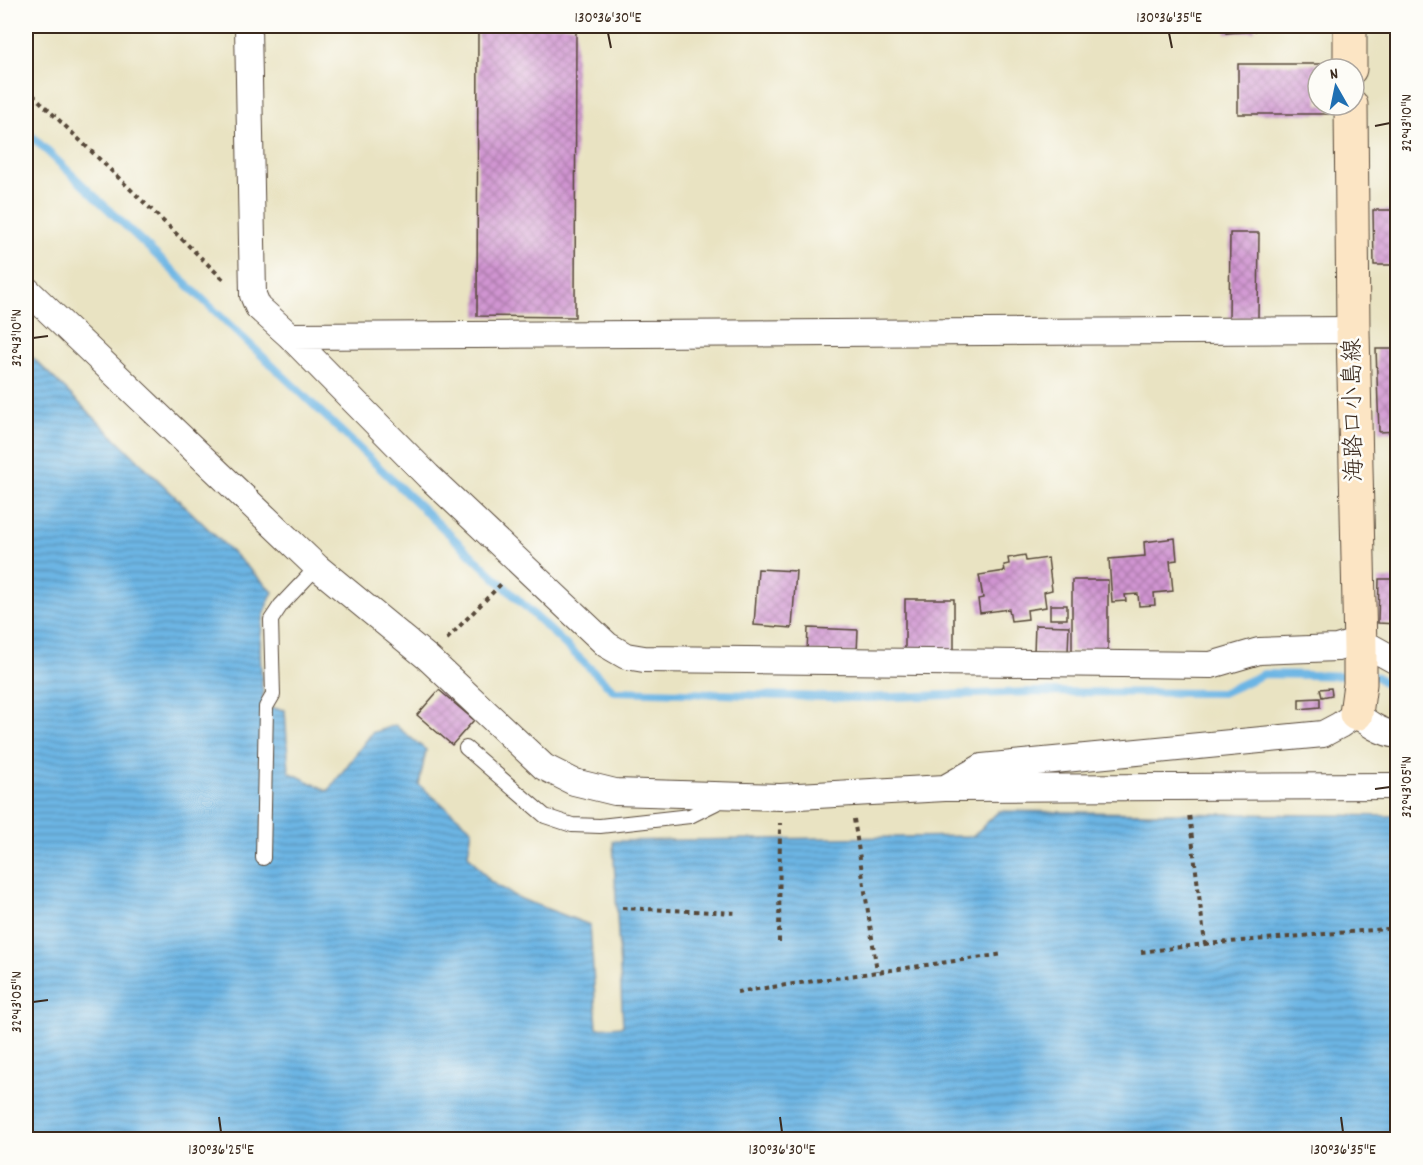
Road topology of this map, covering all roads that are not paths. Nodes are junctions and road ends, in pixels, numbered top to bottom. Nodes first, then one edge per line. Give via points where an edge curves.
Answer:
1 (248, 26) edge
2 (1350, 26) edge
3 (1350, 57) edge
4 (1351, 117) edge
5 (26, 289) edge
6 (1353, 330) junction
7 (290, 336) junction
8 (317, 567) junction
9 (1360, 645) junction
10 (1398, 662) edge
11 (1358, 699) junction
12 (1398, 735) edge
13 (466, 748) dead end
14 (1398, 786) edge
15 (945, 788) junction
16 (732, 795) junction
17 (263, 858) dead end

1 - 7 street via 253,295 258,307
2 - 3 main road
4 - 6 main road, 海路口小島線
5 - 8 street
6 - 7 street
6 - 9 main road, 海路口小島線
7 - 9 street via 428,476 607,645 626,656 1211,665 1259,651
8 - 16 street via 428,658 544,767 574,782 615,792
8 - 17 lane via 271,620 273,695 266,707
9 - 10 street
9 - 11 main road, 海路口小島線
11 - 12 street via 1372,727
11 - 15 street via 1340,725 1323,734 982,767
13 - 16 lane via 545,816 572,825 600,826 690,816
14 - 15 street
15 - 16 street via 816,796

